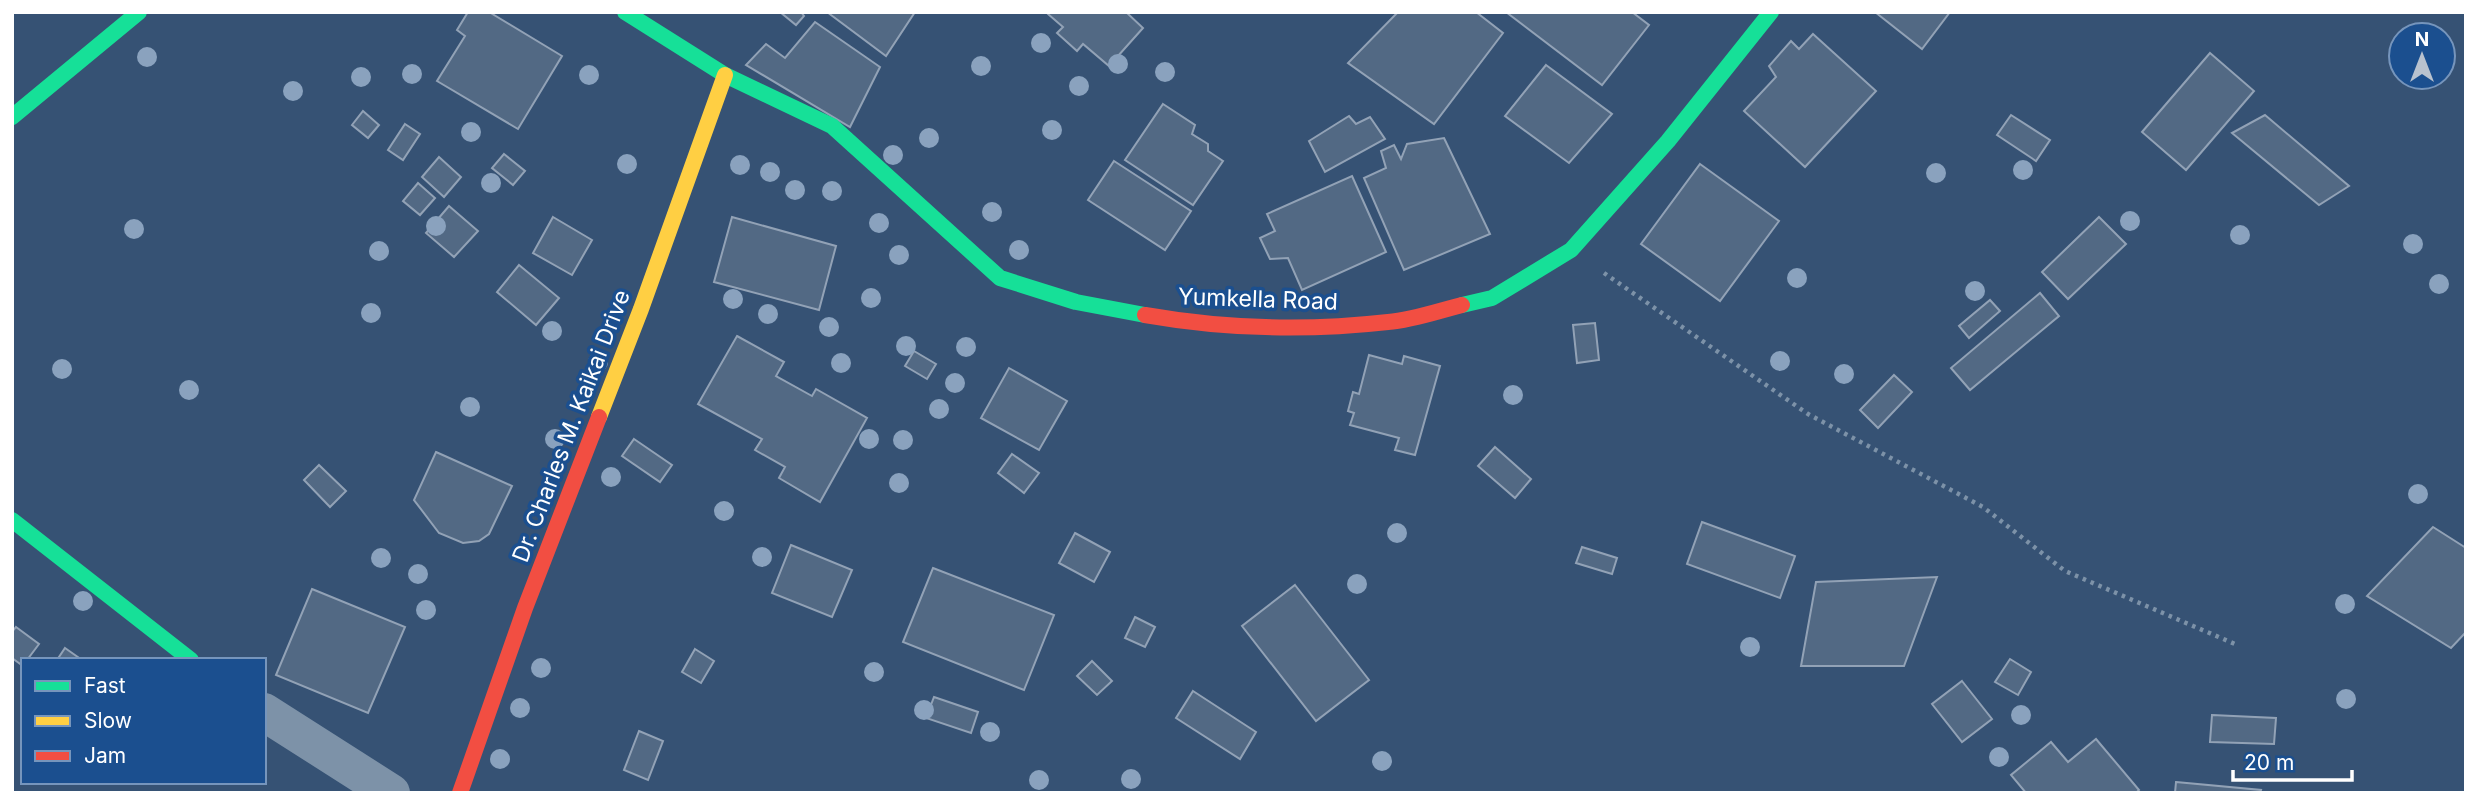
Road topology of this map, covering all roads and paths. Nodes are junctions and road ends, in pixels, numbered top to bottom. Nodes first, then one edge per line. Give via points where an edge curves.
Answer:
1 (139, 12) edge
2 (625, 12) edge
3 (1770, 12) edge
4 (725, 75) junction
5 (12, 117) edge
6 (1571, 250) junction
7 (12, 520) edge
8 (2235, 644) dead end
9 (188, 658) edge
10 (266, 713) edge
11 (391, 793) edge
12 (460, 793) edge

1 - 5 street
2 - 4 street, Yumkella Road
3 - 6 street, Yumkella Road via 1668,141
4 - 6 street, Yumkella Road via 832,126 1000,278 1076,302 1195,324 1307,327 1391,322 1492,298
4 - 12 street, Dr. Charles M. Kaikai Drive
6 - 8 path via 1808,415 1983,507 2065,571
7 - 9 street
10 - 11 street

